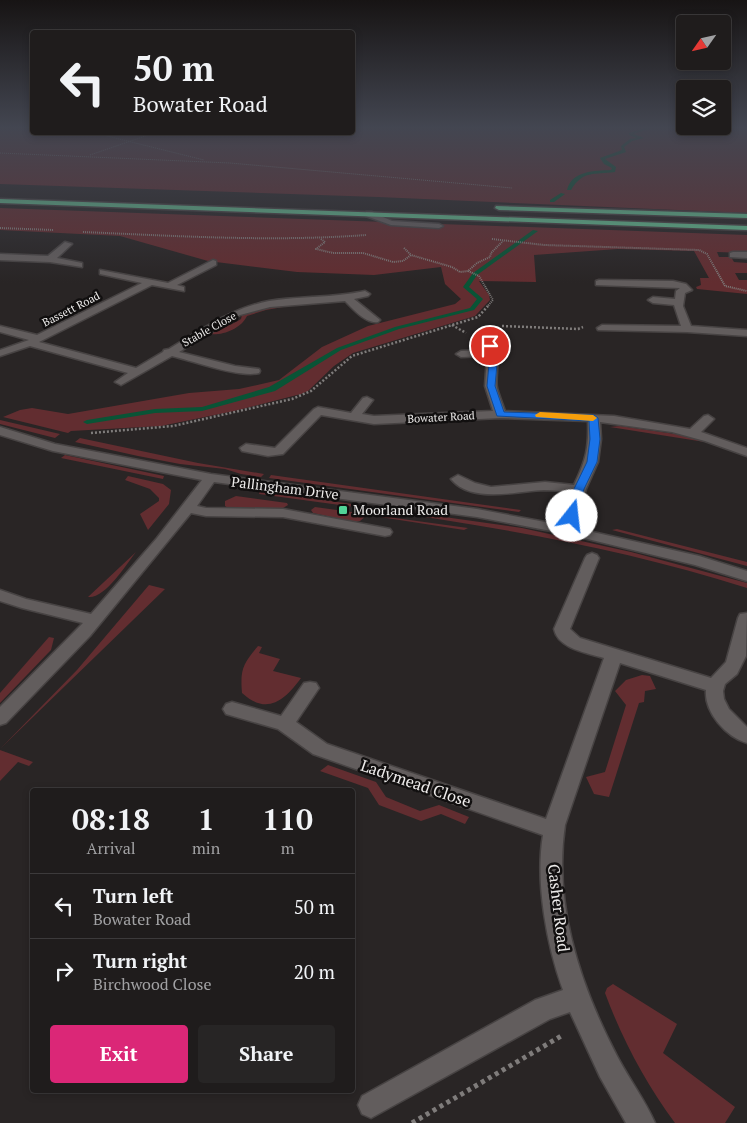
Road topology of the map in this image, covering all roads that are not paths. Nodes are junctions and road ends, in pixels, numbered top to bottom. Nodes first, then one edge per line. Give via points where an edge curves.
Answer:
1 (0, 201) edge
2 (490, 208) dead end
3 (369, 214) junction
4 (747, 216) edge
5 (439, 226) dead end
6 (747, 228) edge
7 (68, 244) dead end
8 (733, 255) dead end
9 (747, 255) edge
10 (0, 257) edge
11 (50, 259) junction
12 (213, 263) dead end
13 (79, 265) dead end
14 (102, 272) dead end
15 (151, 282) junction
16 (600, 283) dead end
17 (169, 286) junction
18 (181, 289) dead end
19 (365, 294) dead end
20 (347, 298) junction
21 (654, 300) dead end
22 (677, 302) junction
23 (375, 320) dead end
24 (602, 328) dead end
25 (0, 329) edge
26 (687, 329) junction
27 (747, 333) edge
28 (487, 340) dead end
29 (34, 341) junction
30 (168, 352) junction
31 (0, 353) edge
32 (492, 353) junction
33 (461, 354) dead end
34 (255, 371) dead end
35 (137, 372) junction
36 (121, 382) dead end
37 (367, 400) dead end
38 (500, 414) junction
39 (354, 418) junction
40 (594, 418) junction
41 (708, 419) dead end
42 (0, 432) edge
43 (694, 432) junction
44 (246, 448) dead end
45 (747, 452) edge
46 (210, 478) junction
47 (458, 479) dead end
48 (579, 489) junction
49 (188, 508) junction
50 (566, 530) junction
51 (386, 532) dead end
52 (592, 558) dead end
53 (747, 576) edge
54 (0, 595) edge
55 (746, 618) dead end
56 (93, 620) junction
57 (614, 655) junction
58 (715, 686) junction
59 (310, 688) dead end
60 (232, 709) dead end
61 (0, 718) edge
62 (285, 724) junction
63 (747, 736) edge
64 (554, 830) junction
65 (576, 998) junction
66 (371, 1105) dead end
67 (641, 1123) edge

1 - 3 highway
2 - 4 highway
3 - 5 street via 391,223
3 - 6 highway
7 - 11 street
8 - 9 street
10 - 11 street
11 - 13 street
12 - 17 street
14 - 15 street
15 - 17 street
15 - 29 street, Bassett Road
16 - 22 street via 683,286 688,290 680,291
17 - 18 street
19 - 20 street, Stable Close
20 - 23 street via 358,310
20 - 30 street, Stable Close via 279,302 251,308 230,316
21 - 22 street
22 - 26 street
24 - 26 street
25 - 29 street
26 - 27 street
28 - 32 street
29 - 31 street, Bassett Road
29 - 35 street
30 - 34 street
30 - 35 street, Stable Close
32 - 33 street
32 - 38 street via 491,386
35 - 36 street, Stable Close
37 - 39 street
38 - 39 street, Bowater Road via 385,420
38 - 40 street, Bowater Road
39 - 44 street, Bowater Road via 318,411 279,451
40 - 43 street, Bowater Road
40 - 48 street via 592,462
41 - 43 street
42 - 46 street, Pallingham Drive via 52,447
43 - 45 street, Bowater Road
46 - 49 street
46 - 50 street, Pallingham Drive via 477,513
47 - 48 street via 473,488 495,492 543,486
48 - 50 street
49 - 51 street via 206,512 283,512
49 - 56 street
50 - 53 street, Pallingham Drive via 672,554
52 - 57 street via 562,629 574,642
54 - 56 street
55 - 58 street via 732,669
56 - 61 street via 39,681
57 - 58 street
57 - 64 street, Casher Road
58 - 63 street via 722,714
59 - 62 street
60 - 62 street, Ladymead Close
62 - 64 street, Ladymead Close via 320,750
64 - 65 street, Casher Road via 552,868 556,908
65 - 66 street via 544,1009
65 - 67 street, Casher Road via 600,1055

